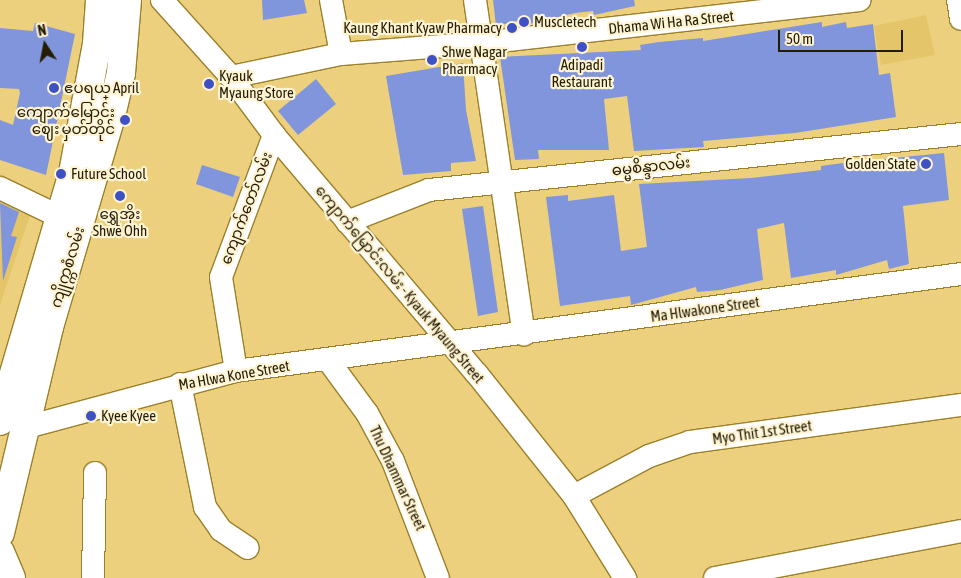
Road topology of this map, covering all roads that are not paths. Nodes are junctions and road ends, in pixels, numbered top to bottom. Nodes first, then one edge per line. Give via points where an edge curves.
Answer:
1 (100, 0) edge
2 (128, 0) edge
3 (162, 0) edge
4 (331, 0) edge
5 (475, 0) edge
6 (860, 0) edge
7 (958, 0) edge
8 (961, 19) edge
9 (482, 43) junction
10 (341, 54) junction
11 (231, 77) junction
12 (961, 134) edge
13 (274, 135) junction
14 (501, 182) junction
15 (0, 188) edge
16 (60, 217) junction
17 (347, 222) junction
18 (961, 274) edge
19 (524, 334) junction
20 (449, 342) junction
21 (328, 360) junction
22 (236, 371) junction
23 (180, 384) junction
24 (961, 405) edge
25 (6, 419) edge
26 (95, 473) dead end
27 (574, 496) junction
28 (961, 531) edge
29 (0, 533) edge
30 (248, 548) dead end
31 (0, 551) edge
32 (11, 578) edge
33 (16, 578) edge
34 (93, 578) edge
35 (438, 578) edge
36 (625, 578) edge
37 (715, 578) edge

1 - 16 main road, ကျိုက္ကစံလမ်း via 97,43 74,173
2 - 25 main road, ကျိုက္ကစံလမ်း via 121,73 110,120
3 - 11 street, ကျောက်မြောင်းလမ်း - Kyauk Myaung Street
4 - 10 street
5 - 9 street
6 - 9 street, Dhama Wi Ha Ra Street
7 - 8 street
9 - 10 street, Dhama Wi Ha Ra Street
9 - 14 street
10 - 11 street, Dhama Wi Ha Ra Street
11 - 13 street, ကျောက်မြောင်းလမ်း - Kyauk Myaung Street
12 - 14 street, ဓမ္မစိန္ဒာလမ်း
13 - 17 street, ကျောက်မြောင်းလမ်း - Kyauk Myaung Street
13 - 22 street, ကျောက်တော်လမ်း via 221,277
14 - 17 street, ဓမ္မစိန္ဒာလမ်း via 429,190
14 - 19 street
15 - 16 street
16 - 25 main road, ကျိုက္ကစံလမ်း
17 - 20 street, ကျောက်မြောင်းလမ်း - Kyauk Myaung Street
18 - 19 street, Ma Hlwakone Street
19 - 20 street, Ma Hlwakone Street
20 - 21 street, Ma Hlwa Kone Street
20 - 27 street, ကျောက်မြောင်းလမ်း - Kyauk Myaung Street
21 - 22 street, Ma Hlwa Kone Street
21 - 35 street, Thu Dhammar Street via 367,413 394,461
22 - 23 street, Ma Hlwa Kone Street
23 - 25 street, Ma Hlwa Kone Street
23 - 30 street via 205,507 221,530
24 - 27 street, Myo Thit 1st Street via 690,442 648,456
25 - 29 main road, ကျိုက္ကစံလမ်း
26 - 34 street
27 - 36 street, ကျောက်မြောင်းလမ်း - Kyauk Myaung Street
28 - 37 street
31 - 32 main road
31 - 33 street

